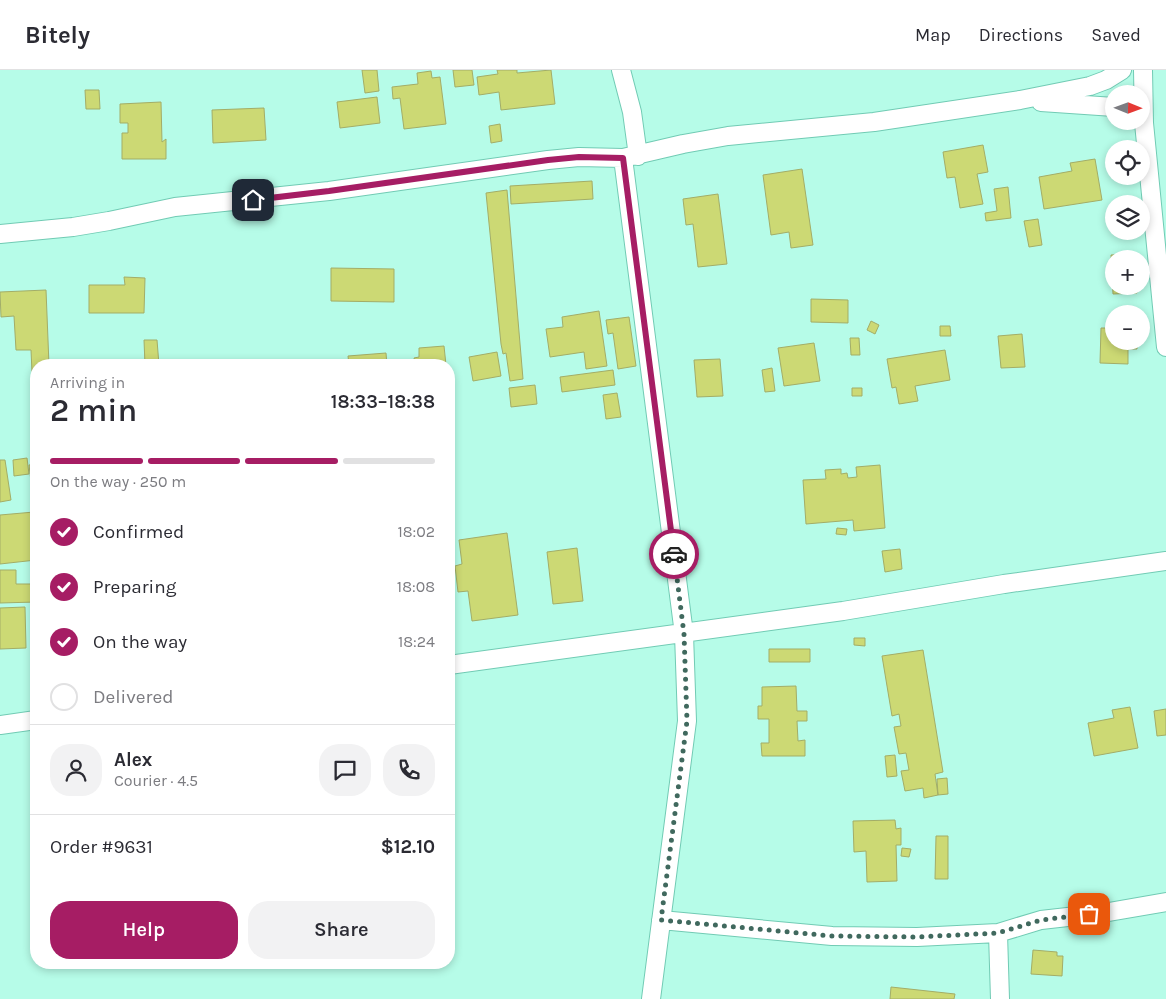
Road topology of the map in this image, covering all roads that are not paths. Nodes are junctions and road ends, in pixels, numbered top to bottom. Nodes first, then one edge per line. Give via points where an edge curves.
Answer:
1 (620, 70) edge
2 (1122, 70) edge
3 (1144, 70) edge
4 (1144, 85) edge
5 (1020, 100) junction
6 (1105, 107) edge
7 (1144, 130) edge
8 (630, 157) junction
9 (0, 234) edge
10 (1166, 347) edge
11 (1166, 561) edge
12 (684, 634) junction
13 (455, 664) edge
14 (30, 721) edge
15 (0, 724) edge
16 (1166, 902) edge
17 (661, 920) junction
18 (998, 933) junction
19 (651, 999) edge
20 (1000, 999) edge

1 - 8 street via 632,112
2 - 5 street via 1090,86
3 - 4 street
5 - 6 street
5 - 8 street via 874,122 728,136
7 - 10 street
8 - 9 street via 548,160 329,191 175,207 109,222
8 - 12 street
11 - 12 street
12 - 13 street
12 - 17 street via 687,721
14 - 15 street
16 - 18 street via 1041,920
17 - 18 street via 832,936 917,937
17 - 19 street
18 - 20 street

